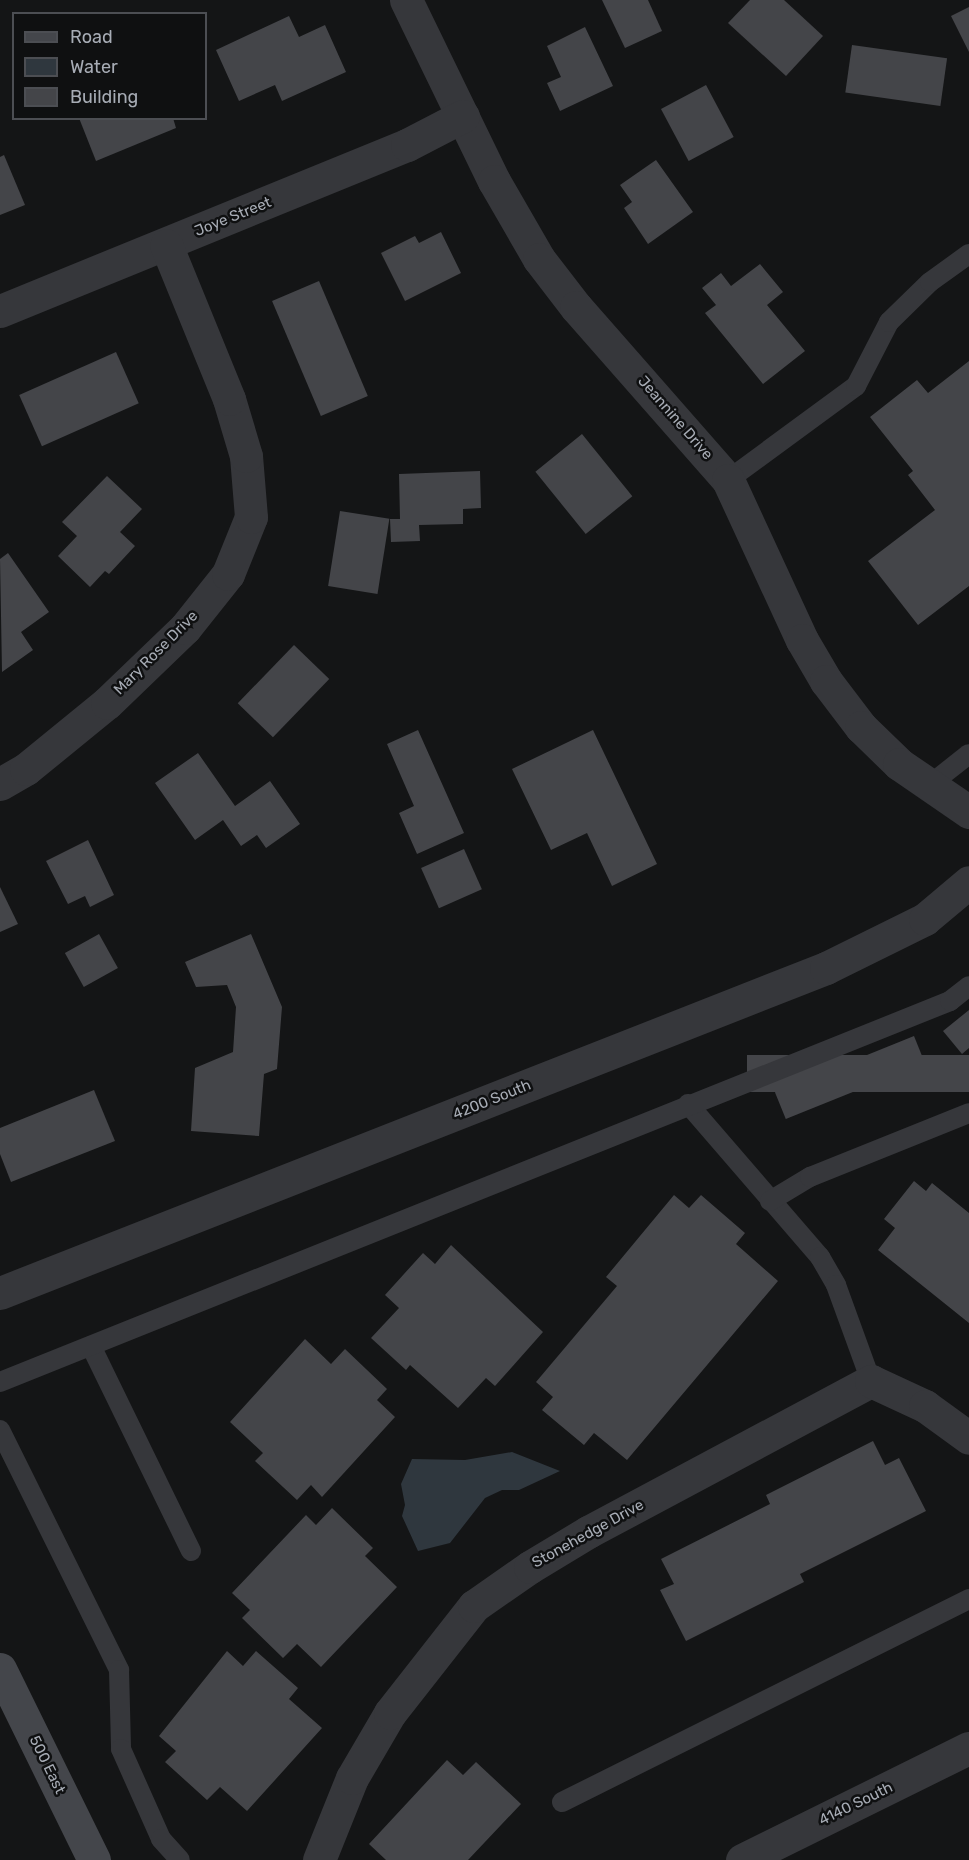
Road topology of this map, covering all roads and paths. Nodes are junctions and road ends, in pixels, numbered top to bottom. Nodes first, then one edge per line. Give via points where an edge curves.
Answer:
1 (406, 0) edge
2 (463, 116) junction
3 (166, 245) junction
4 (969, 254) edge
5 (0, 310) edge
6 (728, 480) junction
7 (969, 754) edge
8 (0, 784) edge
9 (927, 787) junction
10 (969, 812) edge
11 (969, 882) edge
12 (969, 986) edge
13 (688, 1104) junction
14 (969, 1113) edge
15 (770, 1201) junction
16 (0, 1293) edge
17 (91, 1346) junction
18 (0, 1382) edge
19 (871, 1382) junction
20 (0, 1430) edge
21 (969, 1438) edge
22 (191, 1551) dead end
23 (969, 1599) edge
24 (0, 1669) edge
25 (969, 1748) edge
26 (562, 1802) dead end
27 (94, 1860) edge
28 (180, 1860) edge
29 (318, 1860) edge
30 (742, 1860) edge

1 - 2 street, Jeannine Drive
2 - 3 street, Joye Street via 407,145
2 - 6 street, Jeannine Drive via 538,259
3 - 5 street, Joye Street
3 - 8 street, Mary Rose Drive via 229,399 246,456 251,517 228,574 185,628 107,703 26,769
4 - 6 lane via 930,282 890,322 856,386
6 - 9 street, Jeannine Drive via 802,640 826,681 861,726
7 - 9 lane
9 - 10 street, Jeannine Drive
11 - 16 street, 4200 South via 925,919 826,968
12 - 13 lane via 950,1001
13 - 15 lane
13 - 17 lane
14 - 15 lane via 810,1176
15 - 19 lane via 820,1257 836,1285
17 - 18 lane
17 - 22 lane
19 - 21 street via 925,1406
19 - 29 street, Stonehedge Drive via 588,1532 474,1606 390,1713 352,1778
20 - 28 lane via 119,1670 121,1749 161,1839
23 - 26 lane
24 - 27 street, 500 East
25 - 30 street, 4140 South

